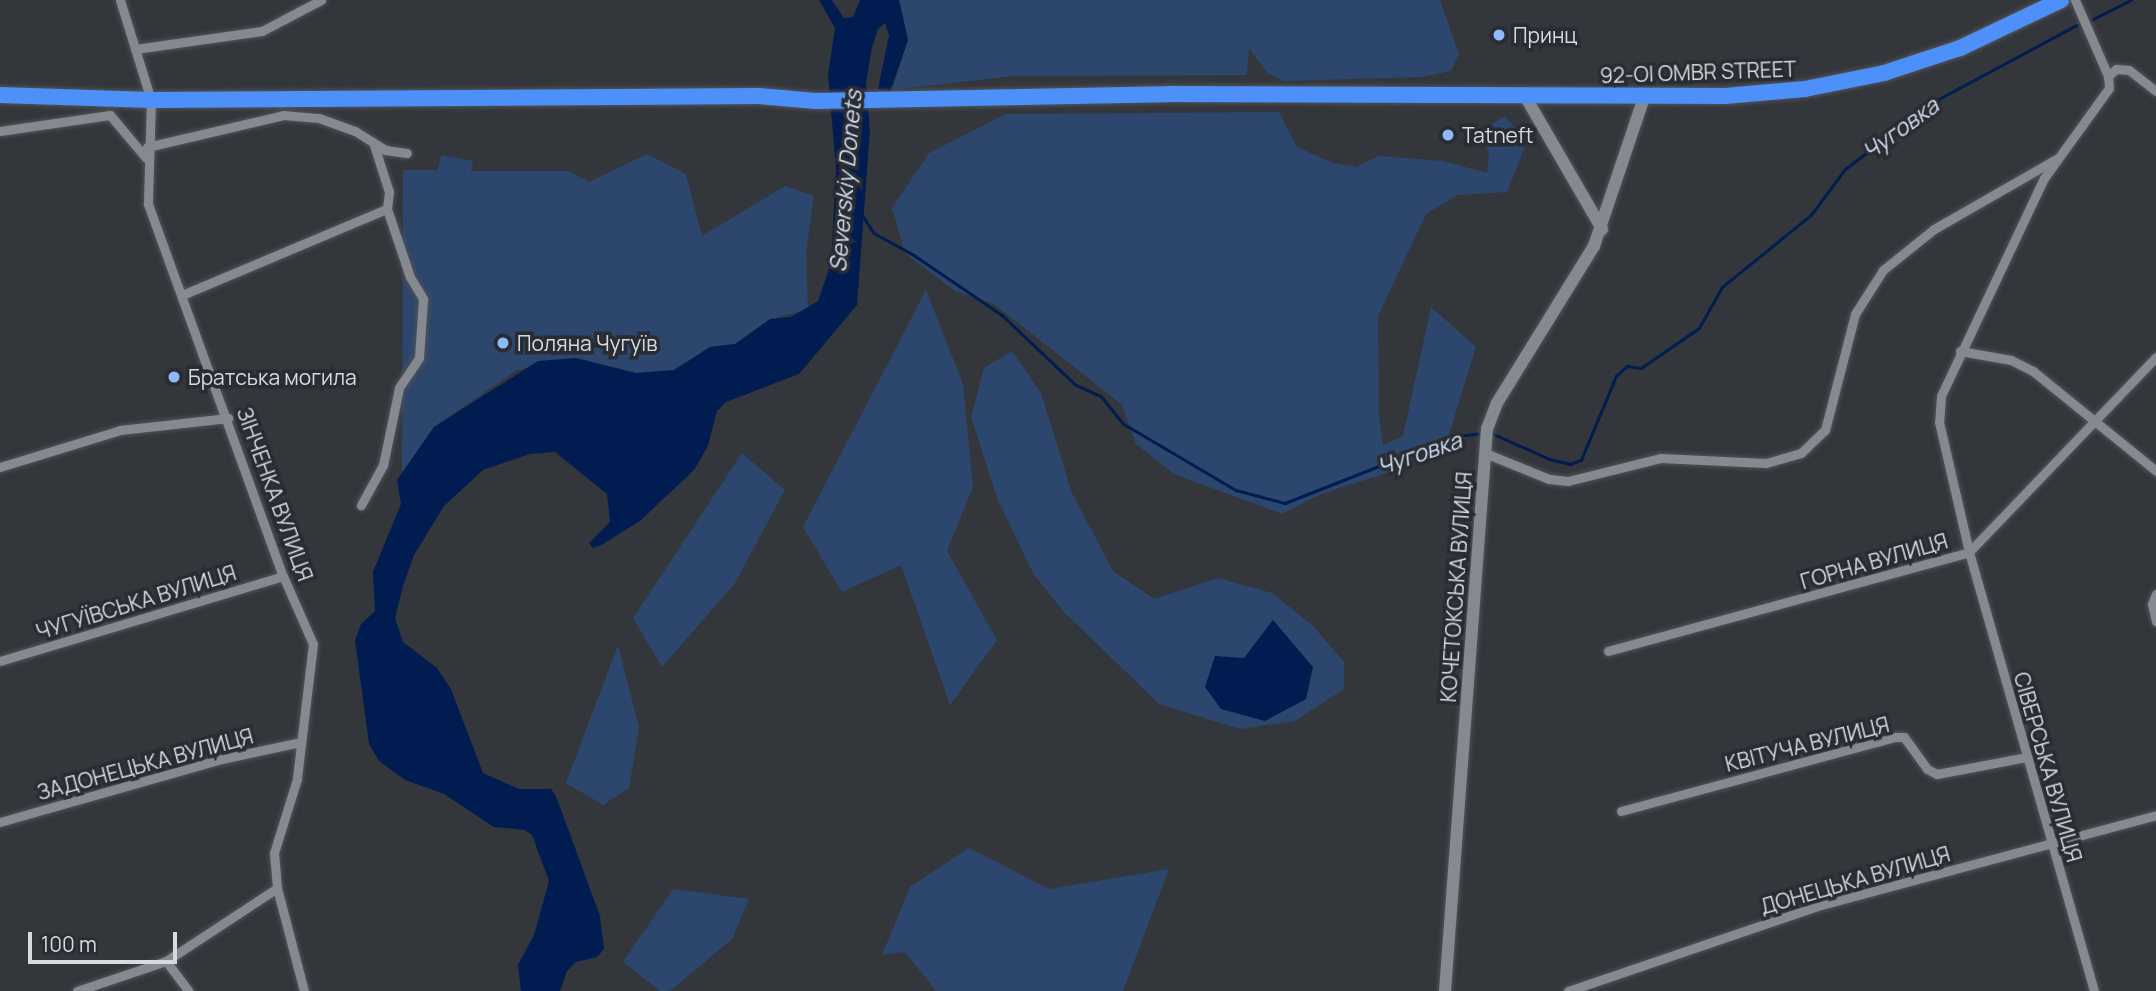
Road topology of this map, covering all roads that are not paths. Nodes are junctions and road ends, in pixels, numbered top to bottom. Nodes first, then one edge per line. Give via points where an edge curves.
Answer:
1 (120, 0) edge
2 (321, 0) edge
3 (2061, 0) edge
4 (2075, 0) edge
5 (135, 48) junction
6 (2108, 76) junction
7 (2156, 91) edge
8 (0, 95) edge
9 (1525, 96) junction
10 (1644, 97) junction
11 (151, 100) junction
12 (0, 131) edge
13 (374, 145) junction
14 (147, 147) junction
15 (407, 153) dead end
16 (2057, 158) junction
17 (147, 160) junction
18 (387, 209) junction
19 (1602, 229) junction
20 (182, 295) junction
21 (1960, 351) junction
22 (2156, 357) edge
23 (228, 418) junction
24 (2097, 422) junction
25 (1486, 453) junction
26 (0, 467) edge
27 (2156, 471) edge
28 (361, 505) dead end
29 (1969, 552) junction
30 (283, 576) junction
31 (2156, 594) edge
32 (2156, 622) edge
33 (1608, 651) dead end
34 (0, 661) edge
35 (300, 742) junction
36 (2027, 757) junction
37 (1621, 811) dead end
38 (2156, 815) edge
39 (0, 822) edge
40 (2052, 844) junction
41 (277, 888) junction
42 (166, 961) junction
43 (77, 991) edge
44 (189, 991) edge
45 (304, 991) edge
46 (1445, 991) edge
47 (1568, 991) edge
48 (2094, 991) edge

1 - 5 street
2 - 5 street via 262,31
3 - 10 highway, 92-OI OMBR STREET via 1960,48 1845,82 1765,94
4 - 6 street
5 - 11 street
6 - 7 street via 2116,69 2129,70
6 - 16 street via 2107,92
8 - 11 highway, 92-OI OMBR STREET
9 - 10 highway, 92-OI OMBR STREET
9 - 11 highway, 92-OI OMBR STREET
9 - 19 main road
10 - 19 main road, КОЧЕТОКСЬКА ВУЛИЦЯ
11 - 14 street, ЗІНЧЕНКА ВУЛИЦЯ
12 - 17 street via 110,115
13 - 14 street via 355,131 319,118 283,115
13 - 15 street
13 - 18 street via 389,192
14 - 17 street, ЗІНЧЕНКА ВУЛИЦЯ
16 - 21 street, СІВЕРСЬКА ВУЛИЦЯ
16 - 25 street via 1934,229 1883,270 1855,314 1825,430 1801,453 1766,463 1660,458 1568,481 1549,479
17 - 20 street, ЗІНЧЕНКА ВУЛИЦЯ via 148,204
18 - 20 street
18 - 28 street via 410,277 423,299 419,358 399,388 383,465
19 - 25 main road, КОЧЕТОКСЬКА ВУЛИЦЯ via 1497,402
20 - 23 street, ЗІНЧЕНКА ВУЛИЦЯ
21 - 24 street via 2011,360 2033,371
21 - 29 street, СІВЕРСЬКА ВУЛИЦЯ via 1941,396 1939,422
22 - 24 street, ГОРНА ВУЛИЦЯ
23 - 26 street via 120,430
23 - 30 street, ЗІНЧЕНКА ВУЛИЦЯ
24 - 27 street
24 - 29 street, ГОРНА ВУЛИЦЯ
25 - 46 main road, КОЧЕТОКСЬКА ВУЛИЦЯ
29 - 33 street, ГОРНА ВУЛИЦЯ
29 - 36 street, СІВЕРСЬКА ВУЛИЦЯ
30 - 34 street, ЧУГУЇВСЬКА ВУЛИЦЯ
30 - 35 street, ЗІНЧЕНКА ВУЛИЦЯ via 313,644
31 - 32 street via 2152,604
35 - 39 street, ЗАДОНЕЦЬКА ВУЛИЦЯ via 217,760
35 - 41 street, ЗІНЧЕНКА ВУЛИЦЯ via 297,779 274,853
36 - 37 street, КВІТУЧА ВУЛИЦЯ via 1937,774 1927,769 1904,737 1896,737
36 - 40 street, СІВЕРСЬКА ВУЛИЦЯ
38 - 40 street, ДОНЕЦЬКА ВУЛИЦЯ
40 - 47 street, ДОНЕЦЬКА ВУЛИЦЯ via 1821,905
40 - 48 street, СІВЕРСЬКА ВУЛИЦЯ
41 - 42 street
41 - 45 street, ЗІНЧЕНКА ВУЛИЦЯ
42 - 43 street
42 - 44 street

